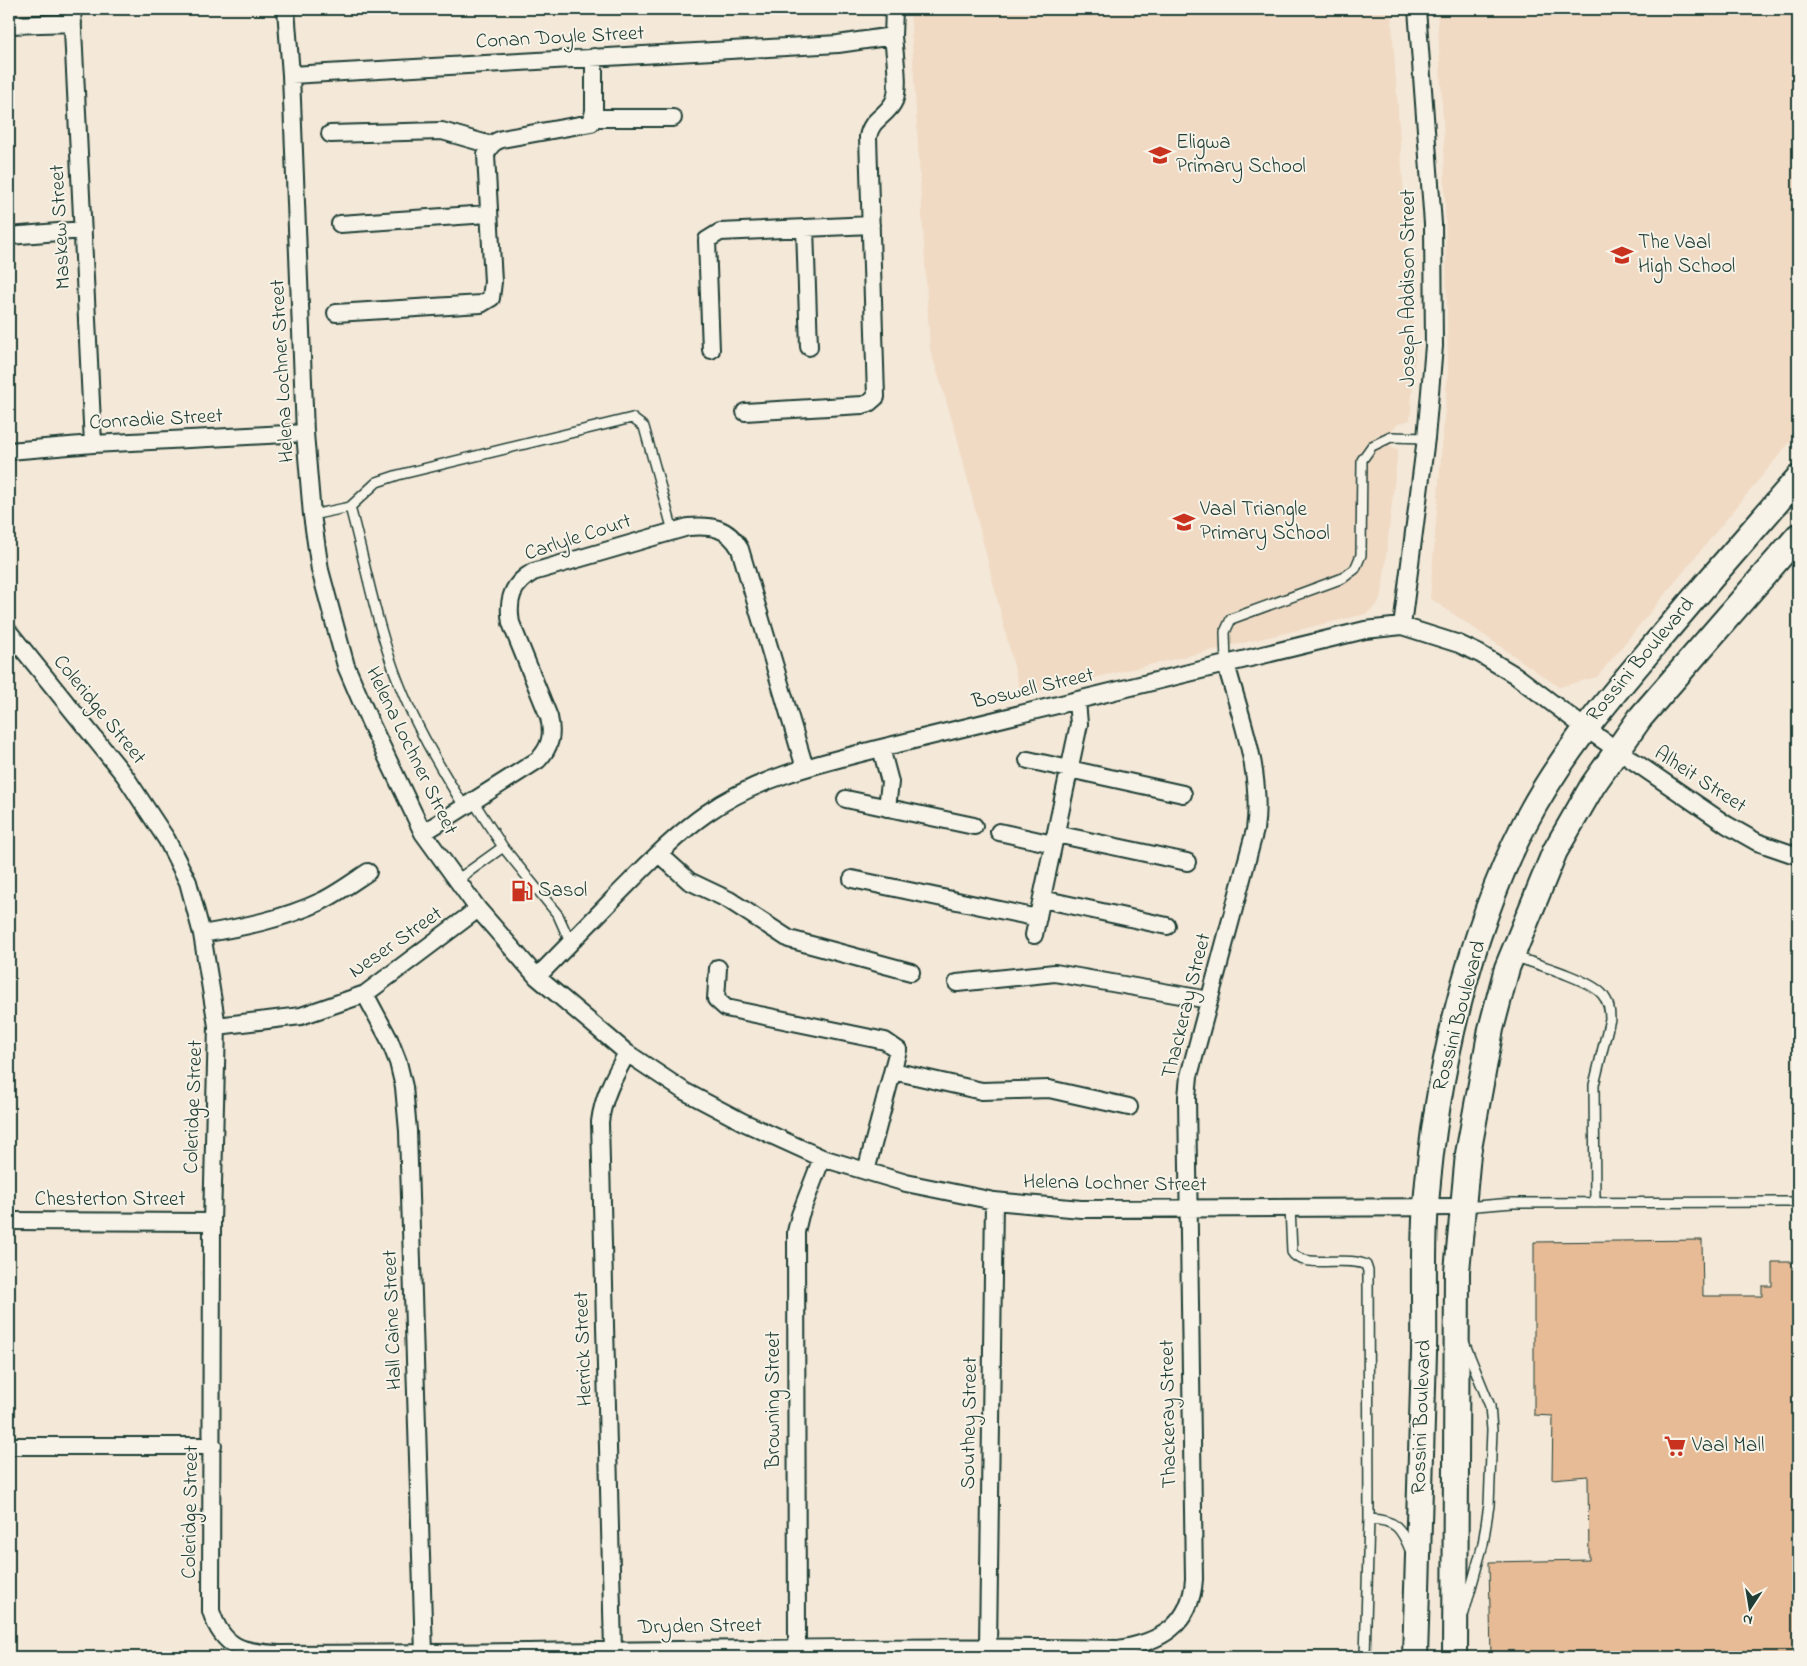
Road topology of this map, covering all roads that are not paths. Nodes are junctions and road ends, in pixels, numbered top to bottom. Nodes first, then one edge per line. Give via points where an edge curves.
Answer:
1 (286, 9) edge
2 (894, 9) edge
3 (1417, 9) edge
4 (73, 16) edge
5 (9, 25) edge
6 (893, 36) junction
7 (594, 57) junction
8 (290, 76) junction
9 (593, 118) junction
10 (673, 118) dead end
11 (330, 134) dead end
12 (491, 145) junction
13 (488, 214) junction
14 (340, 224) dead end
15 (871, 225) junction
16 (804, 228) junction
17 (83, 230) junction
18 (9, 236) edge
19 (336, 313) dead end
20 (809, 347) dead end
21 (711, 350) dead end
22 (745, 412) dead end
23 (306, 433) junction
24 (1426, 438) junction
25 (93, 444) junction
26 (9, 451) edge
27 (1798, 478) edge
28 (350, 507) junction
29 (312, 515) junction
30 (673, 531) junction
31 (1798, 536) edge
32 (1402, 626) junction
33 (9, 632) edge
34 (1226, 664) junction
35 (1076, 701) junction
36 (1585, 728) junction
37 (881, 748) junction
38 (1617, 750) junction
39 (1028, 760) dead end
40 (805, 768) junction
41 (1069, 769) junction
42 (1183, 794) dead end
43 (846, 799) dead end
44 (469, 804) junction
45 (888, 808) junction
46 (974, 826) dead end
47 (999, 832) dead end
48 (423, 833) junction
49 (1054, 839) junction
50 (503, 848) junction
51 (659, 854) junction
52 (1798, 856) edge
53 (1188, 862) dead end
54 (368, 872) dead end
55 (852, 879) dead end
56 (457, 880) junction
57 (1042, 899) junction
58 (478, 909) junction
59 (1038, 918) junction
60 (1167, 926) dead end
61 (202, 934) junction
62 (1034, 935) dead end
63 (570, 942) junction
64 (1512, 956) junction
65 (718, 968) dead end
66 (911, 972) dead end
67 (537, 977) junction
68 (957, 983) dead end
69 (365, 994) junction
70 (1209, 1000) junction
71 (217, 1026) junction
72 (627, 1053) junction
73 (893, 1071) junction
74 (1129, 1107) dead end
75 (822, 1158) junction
76 (866, 1171) junction
77 (994, 1201) junction
78 (1594, 1202) junction
79 (1798, 1202) edge
80 (1187, 1207) junction
81 (1290, 1207) junction
82 (1425, 1207) junction
83 (1461, 1207) junction
84 (9, 1221) edge
85 (212, 1222) junction
86 (1457, 1328) junction
87 (9, 1446) edge
88 (213, 1446) junction
89 (1369, 1520) junction
90 (1418, 1571) junction
91 (1172, 1628) joint
92 (226, 1640) joint
93 (988, 1646) junction
94 (797, 1647) junction
95 (613, 1650) junction
96 (1455, 1653) edge
97 (424, 1654) junction
98 (1365, 1657) edge
99 (1415, 1657) edge

1 - 8 street, Helena Lochner Street
2 - 6 street
3 - 24 street, Joseph Addison Street via 1433,224 1434,346
4 - 5 street
4 - 17 street, Maskew Street
6 - 7 street, Conan Doyle Street via 838,44
6 - 15 street via 896,97 871,125 868,137
7 - 8 street, Conan Doyle Street
7 - 9 street
8 - 23 street, Helena Lochner Street
9 - 10 street
9 - 12 street via 586,125 502,139
11 - 12 street via 442,131
12 - 13 street via 486,155
13 - 14 street
13 - 19 street via 493,282 491,298 487,302
15 - 16 street
15 - 22 street via 876,397 862,405
16 - 20 street
16 - 21 street via 720,232 707,240
17 - 18 street
17 - 25 street, Maskew Street
23 - 25 street, Conradie Street
23 - 29 street, Helena Lochner Street
24 - 32 street, Joseph Addison Street
24 - 34 lane via 1391,437 1372,446 1362,460 1363,529 1355,569 1343,578 1231,619 1225,632
25 - 26 street, Conradie Street
27 - 36 street, Rossini Boulevard
28 - 29 lane
28 - 30 lane via 378,482 632,418 644,427
28 - 44 lane via 399,686 428,748
29 - 48 street, Helena Lochner Street via 320,570 346,666
30 - 40 street, Carlyle Court via 699,526 719,528 728,533 740,549
30 - 44 street, Carlyle Court via 533,572 514,588 509,608 512,623 549,717 551,741 546,753 538,760
31 - 38 street, Rossini Boulevard via 1675,676
32 - 34 street, Boswell Street via 1364,630
32 - 36 street, Boswell Street via 1480,654 1515,675
33 - 61 street, Coleridge Street via 126,776 162,832 188,882
34 - 35 street, Boswell Street
34 - 70 street, Thackeray Street via 1253,761 1258,806 1255,830
35 - 37 street, Boswell Street
35 - 41 street via 1079,724
36 - 38 street, Alheit Street
36 - 82 street, Rossini Boulevard via 1526,822 1502,874 1469,969 1434,1118
37 - 40 street, Boswell Street
37 - 45 street via 890,782
38 - 52 street, Alheit Street via 1727,825 1758,842
38 - 64 street, Rossini Boulevard via 1555,851
39 - 41 street
40 - 51 street, Boswell Street via 763,783 707,813
41 - 42 street
41 - 49 street
43 - 45 street
44 - 48 street, Carlyle Court
44 - 50 lane
45 - 46 street
47 - 49 street
48 - 56 street, Helena Lochner Street
49 - 53 street
49 - 57 street
50 - 56 lane
50 - 63 lane via 558,915
51 - 63 street, Boswell Street
51 - 66 street via 690,881 729,900 790,939
54 - 61 street via 323,900 294,912 264,922
55 - 59 street
56 - 58 street, Helena Lochner Street
57 - 59 street
57 - 60 street
58 - 67 street, Helena Lochner Street
58 - 69 street, Neser Street
59 - 62 street
61 - 71 street, Coleridge Street
63 - 67 street, Boswell Street
64 - 78 lane via 1587,984 1601,993 1610,1008 1594,1085
64 - 83 street, Rossini Boulevard via 1491,1029
65 - 73 street via 716,999 726,1008 885,1041 898,1050
67 - 72 street, Helena Lochner Street
68 - 70 street via 1056,973
69 - 71 street, Neser Street via 301,1016
69 - 97 street, Hall Caine Street via 390,1039 404,1087 407,1113
70 - 80 street, Thackeray Street via 1189,1076
71 - 85 street, Coleridge Street
72 - 75 street, Helena Lochner Street via 684,1090 743,1122
72 - 95 street, Herrick Street via 610,1086 600,1122
73 - 74 street via 982,1091 1049,1090
73 - 76 street
75 - 76 street, Helena Lochner Street
75 - 94 street, Browning Street via 796,1232
76 - 77 street, Helena Lochner Street via 906,1183
77 - 80 street, Helena Lochner Street via 1081,1209
77 - 93 street, Southey Street
78 - 79 lane
78 - 83 lane
80 - 81 street, Helena Lochner Street
80 - 91 street, Thackeray Street via 1194,1579 1190,1605
81 - 82 street, Helena Lochner Street
81 - 89 lane via 1294,1256 1305,1260 1356,1262 1366,1266 1368,1271
82 - 83 street, Helena Lochner Street
82 - 90 street, Rossini Boulevard
83 - 86 street, Rossini Boulevard
84 - 85 street, Chesterton Street
85 - 88 street, Coleridge Street
86 - 96 street, Rossini Boulevard
86 - 96 lane via 1490,1406 1492,1440 1489,1505 1483,1544
87 - 88 street
88 - 92 street, Coleridge Street via 211,1611
89 - 90 lane via 1387,1520 1396,1525 1407,1542
89 - 98 lane
90 - 99 street, Rossini Boulevard
91 - 93 street, Dryden Street via 1138,1646 1118,1649
92 - 97 street, Dryden Street via 257,1653
93 - 94 street, Dryden Street
94 - 95 street, Dryden Street
95 - 97 street, Dryden Street

